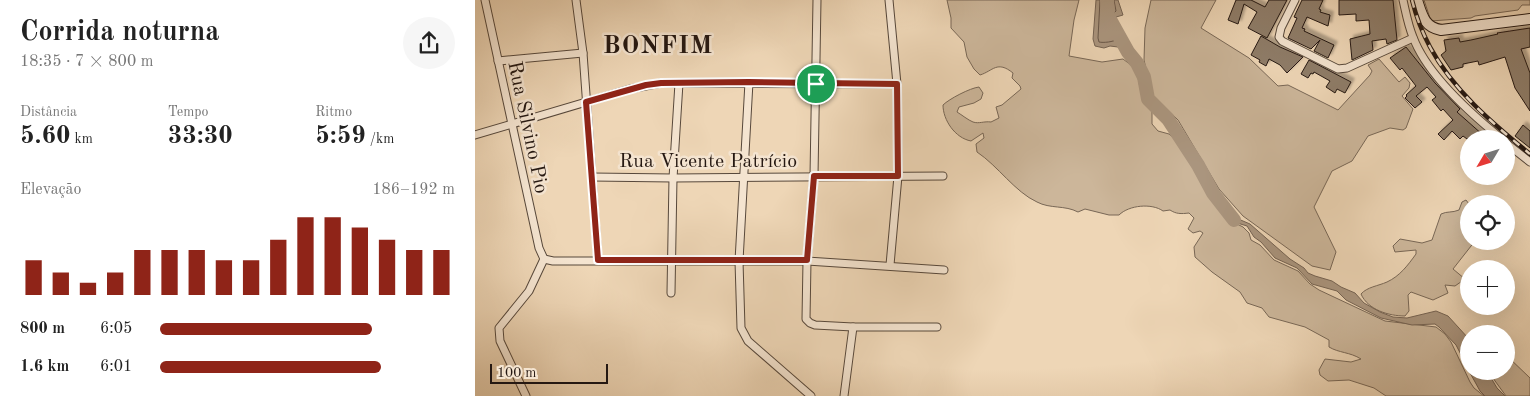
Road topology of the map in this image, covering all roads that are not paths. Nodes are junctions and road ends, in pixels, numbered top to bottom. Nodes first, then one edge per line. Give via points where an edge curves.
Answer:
1 (485, 0) edge
2 (576, 0) edge
3 (817, 0) edge
4 (889, 0) edge
5 (1295, 0) edge
6 (1403, 0) edge
7 (1417, 0) edge
8 (1530, 18) edge
9 (1413, 38) junction
10 (583, 53) junction
11 (498, 61) junction
12 (749, 82) junction
13 (679, 83) junction
14 (816, 84) junction
15 (897, 84) junction
16 (586, 102) junction
17 (511, 124) junction
18 (1490, 130) edge
19 (475, 135) edge
20 (1515, 150) edge
21 (1530, 162) edge
22 (814, 176) junction
23 (898, 176) junction
24 (943, 176) dead end
25 (592, 177) junction
26 (744, 177) junction
27 (673, 178) junction
28 (544, 259) junction
29 (598, 260) junction
30 (672, 260) junction
31 (807, 260) junction
32 (739, 261) junction
33 (890, 265) junction
34 (944, 270) dead end
35 (671, 293) dead end
36 (853, 327) junction
37 (937, 327) dead end
38 (526, 396) edge
39 (811, 396) edge
40 (844, 396) edge

1 - 11 street, Rua Silvino Pio
2 - 10 street
3 - 14 street
4 - 15 street
5 - 9 street via 1279,37 1339,69
6 - 9 street
7 - 8 main road via 1422,15 1433,29
9 - 18 street via 1455,97
10 - 11 street
10 - 16 street
11 - 17 street, Rua Silvino Pio
12 - 13 street
12 - 14 street
12 - 26 street
13 - 16 street via 646,85
13 - 27 street
14 - 15 street
14 - 22 street
15 - 23 street
16 - 17 street
16 - 25 street
17 - 19 street
17 - 28 street, Rua Silvino Pio
20 - 21 street
22 - 23 street, Rua Vicente Patrício
22 - 26 street, Rua Vicente Patrício
22 - 31 street
23 - 24 street, Rua Vicente Patrício
23 - 33 street
25 - 27 street, Rua Vicente Patrício
25 - 29 street
26 - 27 street, Rua Vicente Patrício
26 - 32 street
27 - 30 street
28 - 29 street
28 - 38 street via 529,291 499,331 499,341
29 - 30 street
30 - 32 street
30 - 35 street
31 - 32 street
31 - 33 street
31 - 36 street via 808,322
32 - 39 street via 741,328 748,341
33 - 34 street
36 - 37 street
36 - 40 street

